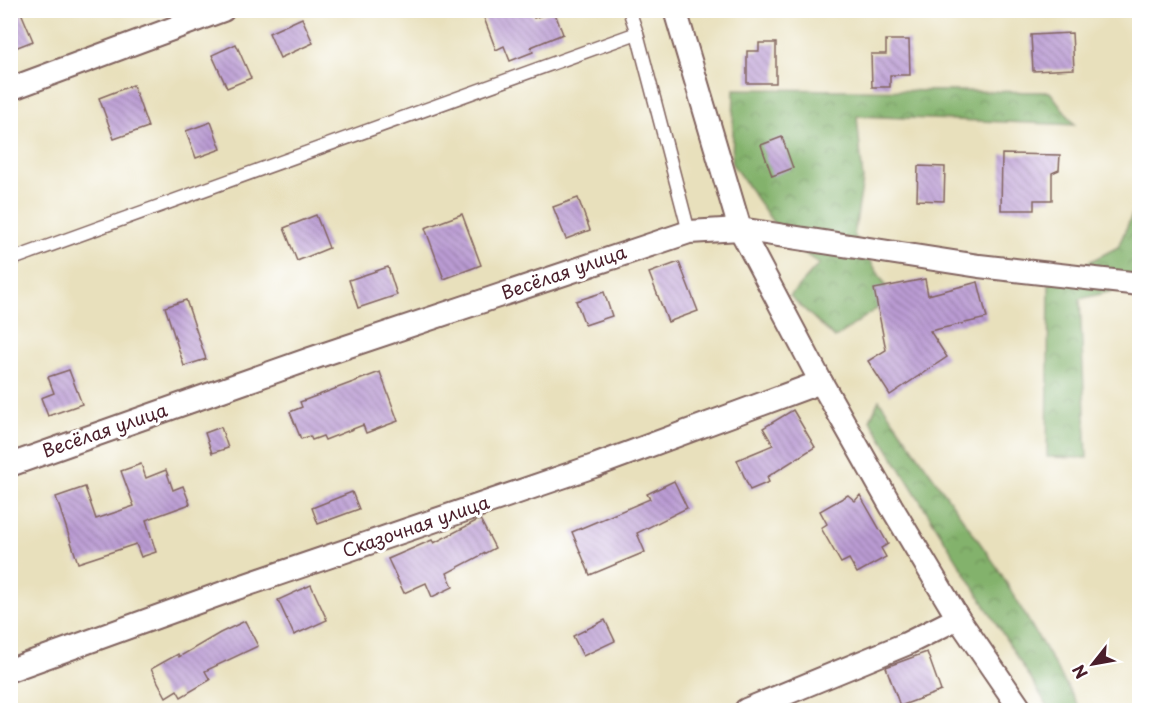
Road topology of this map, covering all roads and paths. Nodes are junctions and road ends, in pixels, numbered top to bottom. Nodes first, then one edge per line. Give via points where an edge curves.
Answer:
1 (223, 10) edge
2 (629, 10) edge
3 (675, 10) edge
4 (637, 33) junction
5 (10, 89) edge
6 (740, 229) junction
7 (689, 232) junction
8 (10, 260) edge
9 (1140, 284) edge
10 (821, 382) junction
11 (10, 465) edge
12 (958, 618) junction
13 (10, 670) edge
14 (746, 711) edge
15 (1021, 711) edge

1 - 5 street
2 - 4 lane
3 - 6 street
4 - 7 lane
4 - 8 lane
6 - 7 street, Весёлая улица
6 - 9 street, Весёлая улица via 979,266
6 - 10 street
7 - 11 street, Весёлая улица
10 - 12 street
10 - 13 street, Сказочная улица via 594,466
12 - 14 street
12 - 15 street

